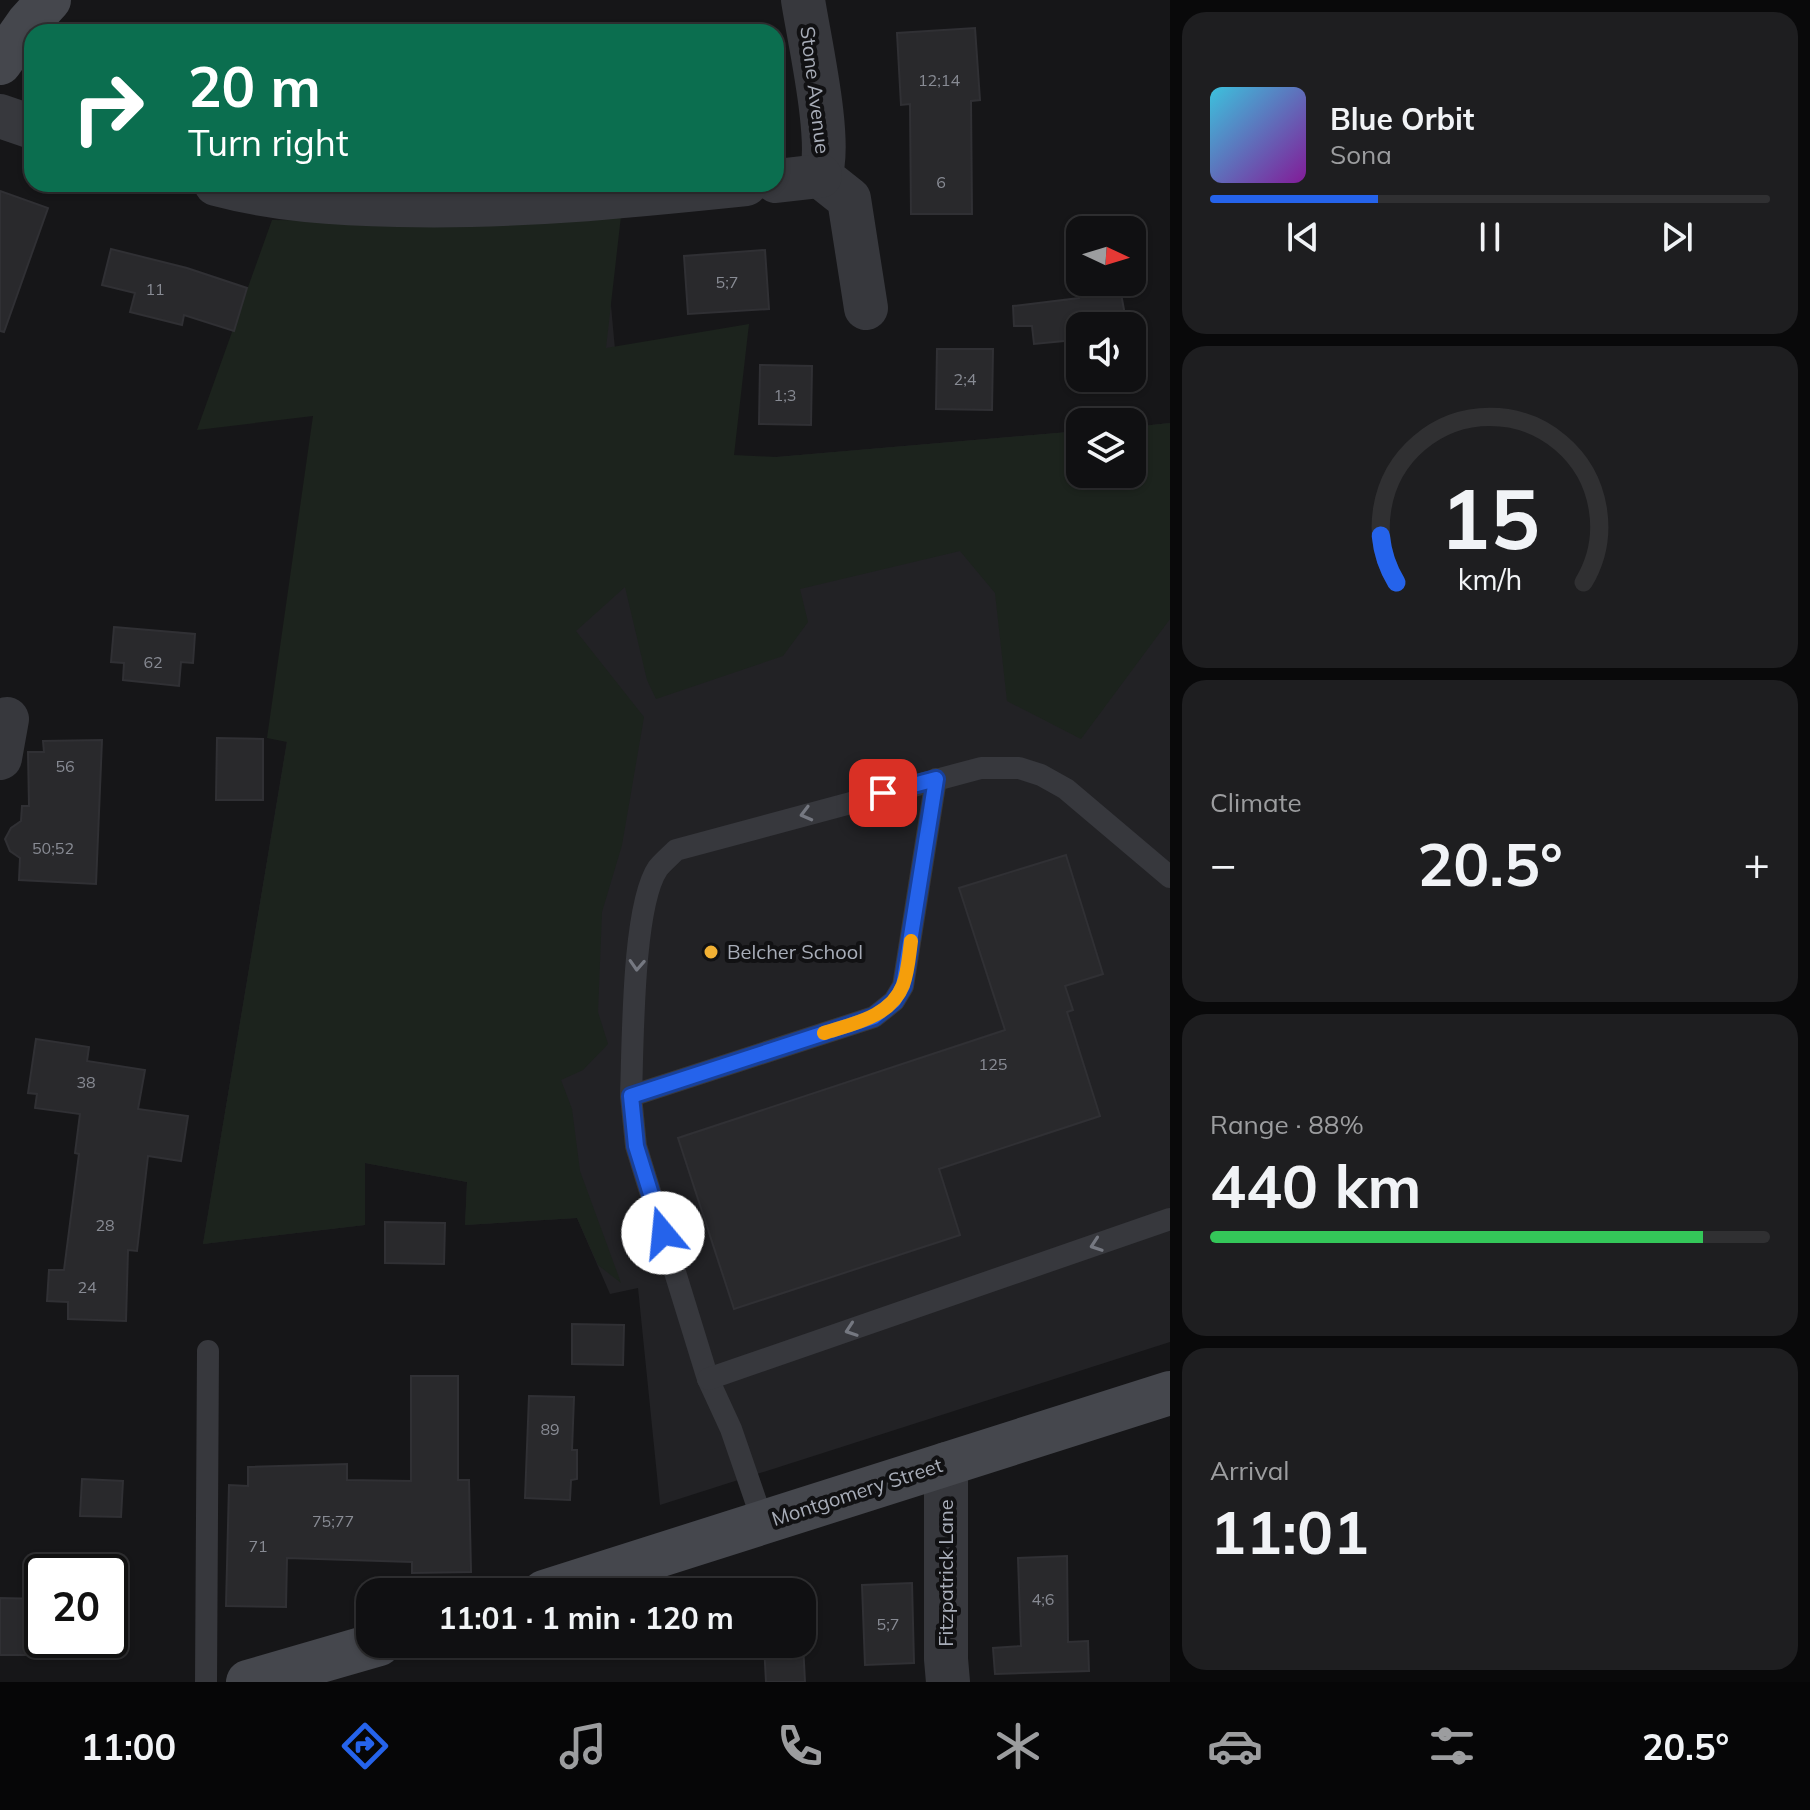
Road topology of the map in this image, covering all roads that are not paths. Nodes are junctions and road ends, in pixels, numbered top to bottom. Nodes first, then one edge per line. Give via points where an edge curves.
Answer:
1 (49, 0) edge
2 (803, 0) edge
3 (27, 24) edge
4 (24, 29) edge
5 (0, 63) edge
6 (0, 116) edge
7 (24, 124) edge
8 (820, 176) junction
9 (784, 180) edge
10 (260, 192) edge
11 (668, 192) edge
12 (866, 308) dead end
13 (936, 779) junction
14 (1170, 877) edge
15 (631, 1096) junction
16 (1170, 1219) edge
17 (208, 1351) dead end
18 (708, 1379) junction
19 (1170, 1393) edge
20 (946, 1464) junction
21 (763, 1522) junction
22 (588, 1578) edge
23 (356, 1651) edge
24 (206, 1682) edge
25 (248, 1682) edge
26 (948, 1682) edge

1 - 3 main road
2 - 8 street, Stone Avenue via 824,136
4 - 5 main road
6 - 7 street
8 - 9 street
8 - 12 street, Stone Avenue via 849,199
10 - 11 street via 326,204 445,206
13 - 14 lane via 981,768 1019,768 1041,775 1066,789
13 - 15 lane via 903,986 894,1001 874,1017
13 -> 15 lane via 676,850 657,869 639,945
15 - 18 lane via 636,1146
16 -> 18 lane
17 - 24 lane
18 - 21 lane
19 - 20 main road, Montgomery Street
20 - 21 main road, Montgomery Street
20 - 26 street, Fitzpatrick Lane
21 - 22 main road, Montgomery Street
23 - 25 main road

